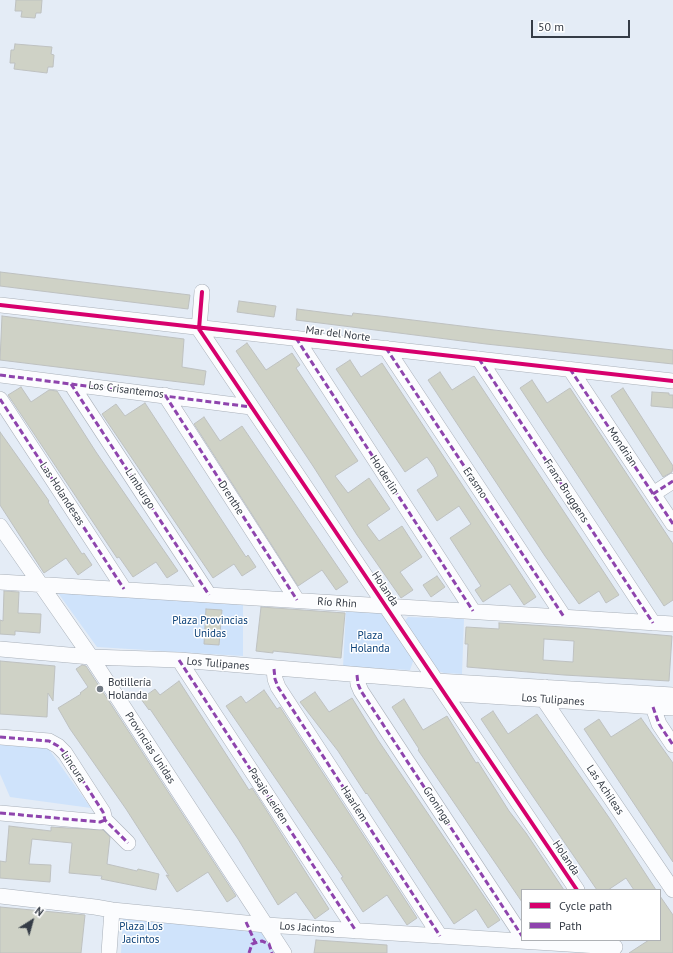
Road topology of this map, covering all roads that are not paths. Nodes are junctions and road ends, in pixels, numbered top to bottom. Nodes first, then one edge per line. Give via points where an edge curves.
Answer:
1 (202, 292) dead end
2 (0, 305) edge
3 (199, 329) junction
4 (296, 338) junction
5 (386, 348) junction
6 (479, 359) junction
7 (570, 369) junction
8 (0, 375) edge
9 (673, 381) edge
10 (71, 384) junction
11 (165, 395) junction
12 (0, 399) edge
13 (251, 407) junction
14 (673, 481) edge
15 (653, 494) junction
16 (673, 524) edge
17 (0, 526) edge
18 (0, 582) edge
19 (39, 584) junction
20 (124, 589) junction
21 (209, 595) junction
22 (297, 600) junction
23 (385, 606) junction
24 (473, 611) junction
25 (564, 617) junction
26 (653, 623) junction
27 (673, 624) edge
28 (0, 649) edge
29 (91, 657) junction
30 (179, 660) junction
31 (274, 669) junction
32 (357, 675) junction
33 (436, 681) junction
34 (544, 693) junction
35 (673, 695) edge
36 (653, 707) junction
37 (673, 708) edge
38 (0, 737) edge
39 (673, 745) edge
40 (0, 813) edge
41 (104, 820) junction
42 (128, 843) dead end
43 (576, 889) edge
44 (673, 890) edge
45 (0, 896) edge
46 (112, 910) junction
47 (266, 925) junction
48 (356, 931) junction
49 (521, 934) edge
50 (440, 936) junction
51 (521, 939) edge
52 (550, 941) edge
53 (615, 946) edge
54 (109, 953) edge
55 (284, 953) edge

1 - 3 street
2 - 3 street, Mar del Norte
3 - 4 street, Mar del Norte
3 - 13 street, Holanda
4 - 5 street, Mar del Norte
4 - 24 street, Holderlin
5 - 6 street, Mar del Norte
5 - 25 street, Erasmo
6 - 7 street, Mar del Norte
6 - 26 street, Franz Bruggens
7 - 9 street, Mar del Norte
7 - 15 street, Mondrian
8 - 10 street, Los Crisantemos
10 - 11 street, Los Crisantemos
10 - 21 street, Limburgo
11 - 13 street, Los Crisantemos
11 - 22 street, Drenthe
12 - 20 street, Las Holandesas
13 - 23 street, Holanda
14 - 15 street
15 - 16 street, Mondrian
17 - 19 street, Provincias Unidas
18 - 19 street, Río Rhin
19 - 20 street, Río Rhin
19 - 29 street, Provincias Unidas
20 - 21 street, Río Rhin
21 - 22 street, Río Rhin
22 - 23 street, Río Rhin
23 - 24 street, Río Rhin
23 - 33 street, Holanda
24 - 25 street, Río Rhin
25 - 26 street, Río Rhin
26 - 27 street, Río Rhin
28 - 29 street, Los Tulipanes
29 - 30 street, Los Tulipanes
29 - 47 street, Provincias Unidas
30 - 31 street, Los Tulipanes
30 - 48 street, Pasaje Leiden
31 - 32 street, Los Tulipanes
31 - 50 street, Haarlem via 278,687
32 - 33 street, Los Tulipanes
32 - 49 street, Groninga via 361,691
33 - 34 street, Los Tulipanes via 458,694
33 - 43 street, Holanda
34 - 35 street, Los Tulipanes
34 - 36 street, Los Tulipanes
34 - 44 street, Las Achileas
36 - 37 street, Los Tulipanes
36 - 39 street via 659,724
38 - 41 street, Lincura via 49,741 58,746 103,812
40 - 41 street via 100,822
41 - 42 street, Lincura
45 - 46 street, Los Jacintos
46 - 47 street, Los Jacintos
46 - 54 street
47 - 48 street, Los Jacintos
47 - 55 street, Provincias Unidas
48 - 50 street, Los Jacintos
50 - 51 street, Los Jacintos
52 - 53 street, Los Jacintos

